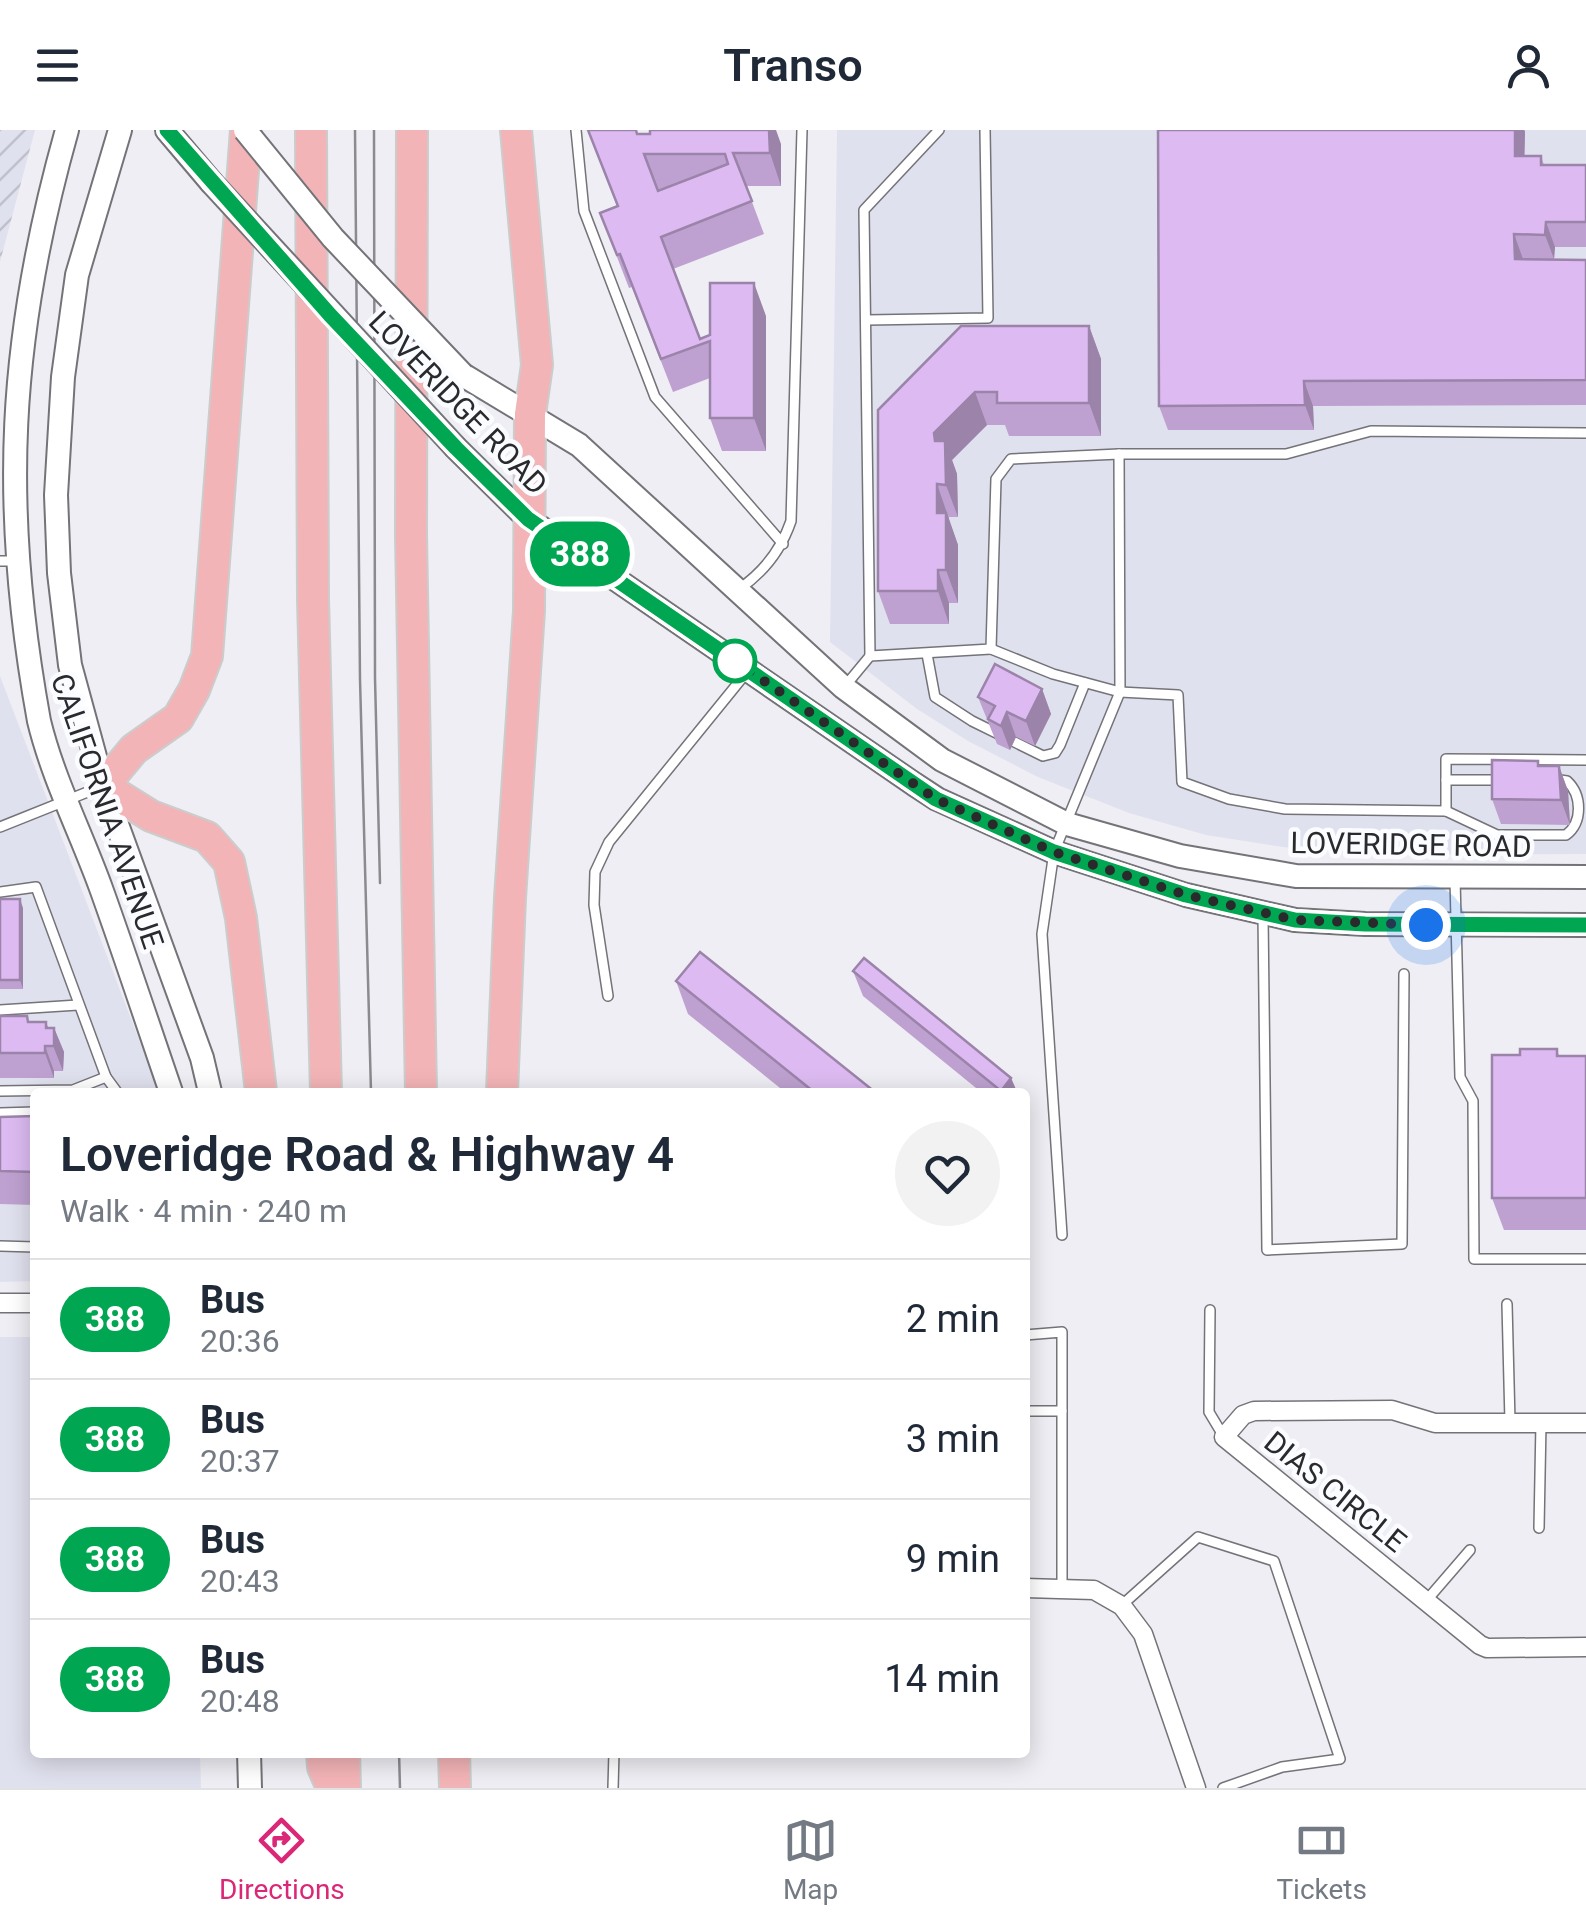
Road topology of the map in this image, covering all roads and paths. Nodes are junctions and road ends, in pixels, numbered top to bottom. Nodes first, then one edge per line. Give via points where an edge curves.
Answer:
1 (67, 130) edge
2 (120, 130) edge
3 (167, 130) edge
4 (245, 130) edge
5 (311, 130) edge
6 (412, 130) edge
7 (516, 130) edge
8 (576, 130) edge
9 (802, 130) edge
10 (939, 130) edge
11 (985, 130) edge
12 (867, 320) junction
13 (530, 414) junction
14 (1586, 433) edge
15 (1119, 454) junction
16 (528, 519) junction
17 (783, 544) junction
18 (5, 561) edge
19 (737, 590) junction
20 (991, 649) junction
21 (926, 654) junction
22 (870, 656) junction
23 (748, 670) junction
24 (1086, 682) junction
25 (844, 688) junction
26 (1120, 692) junction
27 (1586, 760) edge
28 (1522, 779) edge
29 (1542, 779) edge
30 (1446, 780) junction
31 (103, 786) junction
32 (67, 800) junction
33 (1446, 812) junction
34 (1067, 824) junction
35 (0, 826) edge
36 (1054, 852) junction
37 (1586, 877) edge
38 (1455, 879) junction
39 (0, 892) edge
40 (1262, 912) junction
41 (1456, 925) junction
42 (1586, 925) edge
43 (1404, 974) dead end
44 (608, 996) dead end
45 (78, 1005) junction
46 (0, 1010) edge
47 (106, 1077) junction
48 (78, 1088) edge
49 (114, 1088) edge
50 (170, 1088) edge
51 (209, 1088) edge
52 (261, 1088) edge
53 (326, 1088) edge
54 (421, 1088) edge
55 (502, 1088) edge
56 (0, 1090) edge
57 (30, 1090) edge
58 (30, 1112) edge
59 (0, 1113) edge
60 (1062, 1236) dead end
61 (0, 1246) edge
62 (30, 1247) edge
63 (1586, 1259) edge
64 (0, 1303) edge
65 (30, 1303) edge
66 (1507, 1304) dead end
67 (1210, 1310) dead end
68 (1030, 1335) edge
69 (1030, 1411) edge
70 (1062, 1411) junction
71 (1510, 1422) junction
72 (1541, 1422) junction
73 (1586, 1423) edge
74 (1224, 1437) junction
75 (1540, 1528) dead end
76 (1470, 1550) dead end
77 (1030, 1588) edge
78 (1062, 1589) junction
79 (1426, 1601) junction
80 (1122, 1606) junction
81 (1586, 1648) edge
82 (249, 1758) edge
83 (322, 1758) edge
84 (344, 1758) edge
85 (454, 1758) edge
86 (614, 1758) edge
87 (250, 1788) edge
88 (332, 1788) edge
89 (345, 1788) edge
90 (455, 1788) edge
91 (612, 1788) edge
92 (1196, 1788) edge
93 (1223, 1788) edge

1 - 18 main road, CALIFORNIA AVENUE via 34,255 13,380
2 - 31 main road, CALIFORNIA AVENUE via 77,276 56,495 70,666
3 - 16 main road, LOVERIDGE ROAD, bridge
4 - 13 main road, LOVERIDGE ROAD, bridge via 333,238 463,375
4 - 31 highway via 207,656 178,718 134,750
5 - 53 highway via 313,598
6 - 54 highway
7 - 13 highway via 537,365
8 - 17 lane via 584,211 655,397
9 - 17 lane via 791,521
10 - 12 lane via 864,210
11 - 12 lane via 988,318
12 - 22 lane
13 - 16 highway
13 - 19 main road, LOVERIDGE ROAD via 579,444
14 - 15 lane via 1370,431 1286,454
15 - 20 lane via 1010,459 996,479
15 - 26 lane
16 - 23 main road, LOVERIDGE ROAD
16 - 55 highway via 529,611
17 - 19 lane
18 - 32 main road, CALIFORNIA AVENUE via 40,724
19 - 25 main road, LOVERIDGE ROAD
20 - 21 lane
20 - 24 lane
21 - 22 lane
21 - 24 lane via 940,702 1043,756 1060,745
22 - 25 lane
23 - 36 main road, LOVERIDGE ROAD via 936,799
23 - 44 lane via 609,842 595,872
24 - 26 lane
25 - 34 main road, LOVERIDGE ROAD via 942,760
26 - 33 lane via 1178,695 1182,782 1285,809
26 - 34 lane
27 - 30 lane via 1446,759
28 - 30 lane
29 - 33 lane via 1567,781 1576,792 1577,820 1566,835 1497,835
30 - 33 lane
31 - 32 lane
31 - 51 main road, CALIFORNIA AVENUE
31 - 52 highway via 151,816 207,837 229,862
32 - 35 lane
32 - 50 main road, CALIFORNIA AVENUE
34 - 36 lane
34 - 38 main road, LOVERIDGE ROAD via 1180,856 1296,876
36 - 40 main road, LOVERIDGE ROAD
36 - 60 lane via 1042,934
37 - 38 main road, LOVERIDGE ROAD
38 - 41 lane
39 - 45 lane via 36,886
40 - 41 main road, LOVERIDGE ROAD via 1295,920
40 - 43 lane via 1266,1250 1402,1244
41 - 42 main road, LOVERIDGE ROAD
41 - 63 lane via 1460,1077 1473,1101 1474,1259
45 - 46 lane
45 - 47 lane
47 - 48 lane
47 - 49 lane
56 - 57 lane
58 - 59 lane
61 - 62 lane
64 - 65 street
66 - 71 lane
67 - 74 lane via 1209,1412
68 - 70 lane via 1062,1332
69 - 70 lane
70 - 78 lane
71 - 72 street, DIAS CIRCLE
71 - 74 street, DIAS CIRCLE via 1435,1422 1392,1410 1254,1411
72 - 73 street, DIAS CIRCLE
72 - 75 lane
74 - 79 street, DIAS CIRCLE
76 - 79 lane
77 - 78 street
78 - 80 street via 1094,1590
79 - 81 street, DIAS CIRCLE via 1487,1648
80 - 92 street via 1142,1634
80 - 93 lane via 1198,1536 1274,1561 1340,1759 1282,1767
82 - 87 main road
83 - 88 highway
84 - 89 highway
85 - 90 highway
86 - 91 lane

